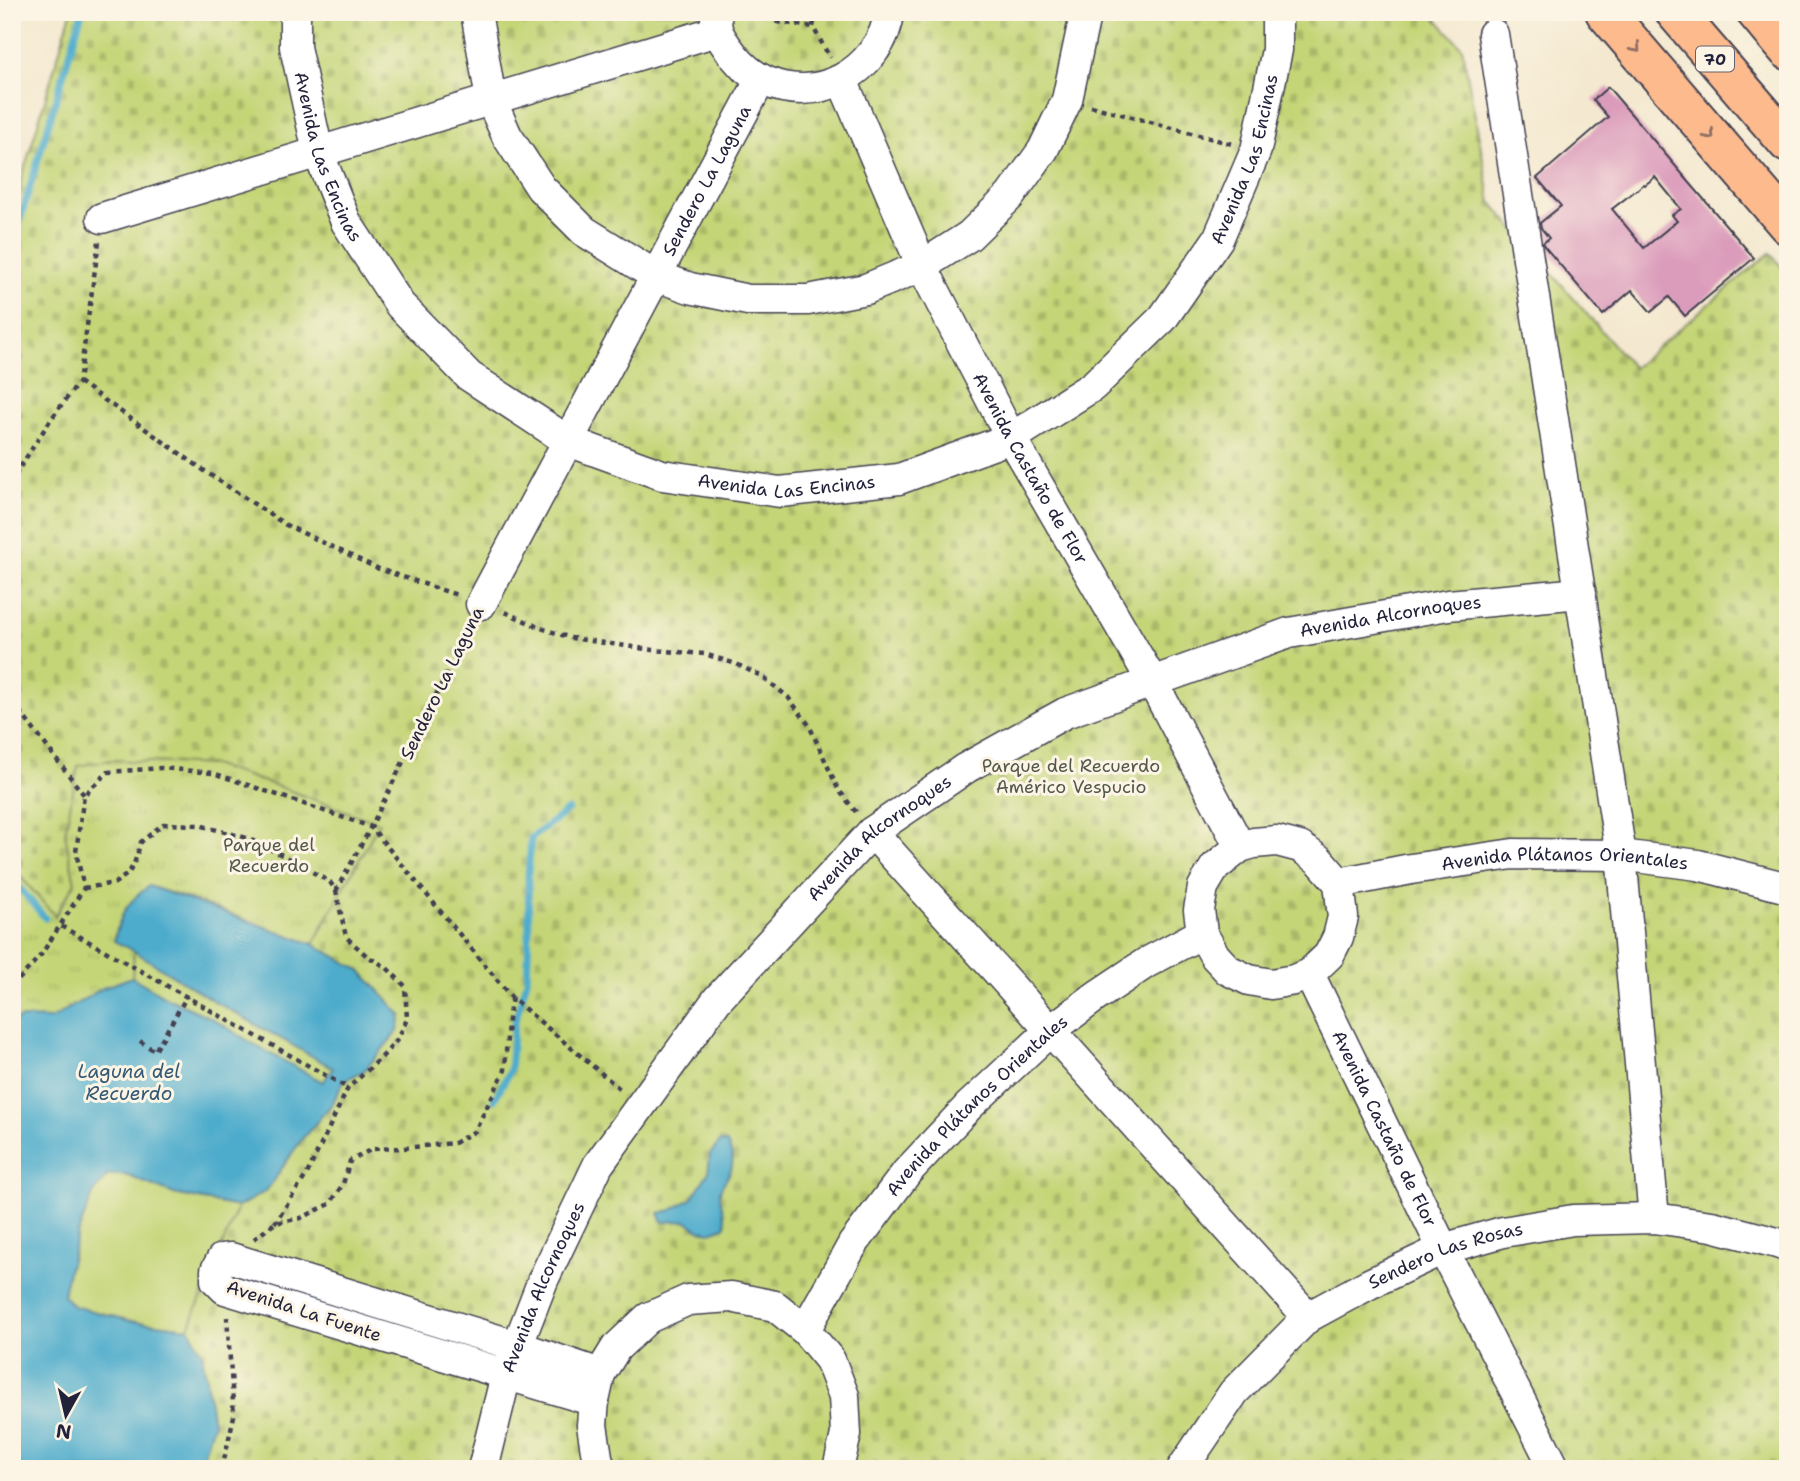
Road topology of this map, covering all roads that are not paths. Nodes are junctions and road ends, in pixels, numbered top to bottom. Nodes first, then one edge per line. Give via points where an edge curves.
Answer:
1 (295, 12) edge
2 (476, 12) edge
3 (889, 12) edge
4 (1084, 12) edge
5 (1277, 12) edge
6 (1605, 12) edge
7 (1675, 12) edge
8 (1756, 12) edge
9 (717, 21) edge
10 (1493, 34) dead end
11 (1788, 50) edge
12 (761, 79) junction
13 (842, 80) junction
14 (491, 100) junction
15 (1788, 143) edge
16 (318, 152) junction
17 (102, 218) road end
18 (1788, 225) edge
19 (922, 266) junction
20 (656, 276) junction
21 (1012, 438) junction
22 (568, 441) junction
23 (1581, 593) junction
24 (481, 604) road end
25 (1152, 681) junction
26 (872, 832) junction
27 (1240, 847) junction
28 (1621, 855) junction
29 (1339, 883) junction
30 (1788, 888) edge
31 (1202, 933) junction
32 (1309, 974) junction
33 (1051, 1030) junction
34 (1654, 1218) junction
35 (1788, 1247) edge
36 (1443, 1249) junction
37 (1308, 1317) junction
38 (805, 1330) junction
39 (517, 1346) junction
40 (506, 1375) junction
41 (597, 1387) junction
42 (482, 1469) edge
43 (602, 1469) edge
44 (838, 1469) edge
45 (1181, 1469) edge
46 (1555, 1469) edge

1 - 16 lane, Avenida Las Encinas via 295,47
2 - 14 lane
3 - 13 lane via 880,43 864,64
4 - 19 lane via 1067,100 1043,150 1010,196 969,236
5 - 21 lane, Avenida Las Encinas via 1277,50 1256,150 1218,239 1163,318 1093,386
6 -> 18 main road
7 - 15 main road, 70
8 - 11 main road
9 - 12 lane via 727,47 741,65
9 - 14 lane
10 - 23 lane
12 - 13 lane via 801,89
12 - 20 lane, Sendero La Laguna
13 - 19 lane, Avenida Castaño de Flor
14 - 16 lane
14 - 20 lane via 507,136 541,188 584,231
16 - 17 lane
16 - 22 lane, Avenida Las Encinas via 346,222 400,305 469,376
19 - 20 lane via 866,289 808,300 748,300
19 - 21 lane, Avenida Castaño de Flor
20 - 22 lane, Sendero La Laguna
21 - 22 lane, Avenida Las Encinas via 899,479 780,492 662,475
21 - 25 lane, Avenida Castaño de Flor
22 - 24 lane, Sendero La Laguna
23 - 25 lane, Avenida Alcornoques via 1448,605 1289,633
23 - 28 lane
25 - 26 lane, Avenida Alcornoques via 1065,713 966,768
25 - 27 lane, Avenida Castaño de Flor
26 - 33 lane
26 - 39 lane, Avenida Alcornoques via 717,1000 598,1165 542,1280
27 - 29 lane via 1277,841 1300,847
27 - 31 lane via 1215,867 1203,887
28 - 29 lane, Avenida Plátanos Orientales via 1513,854
28 - 30 lane, Avenida Plátanos Orientales via 1698,865
28 - 34 lane
29 - 32 lane via 1343,917 1338,937 1329,955
31 - 32 lane via 1214,956 1228,970 1249,980 1271,984
31 - 33 lane, Avenida Plátanos Orientales via 1146,963
32 - 36 lane, Avenida Castaño de Flor
33 - 37 lane
33 - 38 lane, Avenida Plátanos Orientales via 978,1097 907,1172 853,1244
34 - 35 lane, Sendero Las Rosas via 1712,1226
34 - 36 lane, Sendero Las Rosas via 1573,1220 1503,1232
36 - 37 lane, Sendero Las Rosas
36 - 46 lane, Avenida Castaño de Flor
37 - 45 lane, Sendero Las Rosas via 1234,1392
38 - 41 lane via 775,1306 731,1297 688,1300 648,1318 616,1348
38 - 44 lane via 830,1360 844,1396 846,1434
39 - 40 lane, Avenida Alcornoques
39 - 40 lane, Avenida La Fuente via 231,1258 222,1259 216,1270 216,1280 225,1289
39 - 41 lane, Avenida La Fuente
40 - 41 lane, Avenida La Fuente
40 - 42 lane, Avenida Alcornoques
41 - 43 lane via 592,1425

